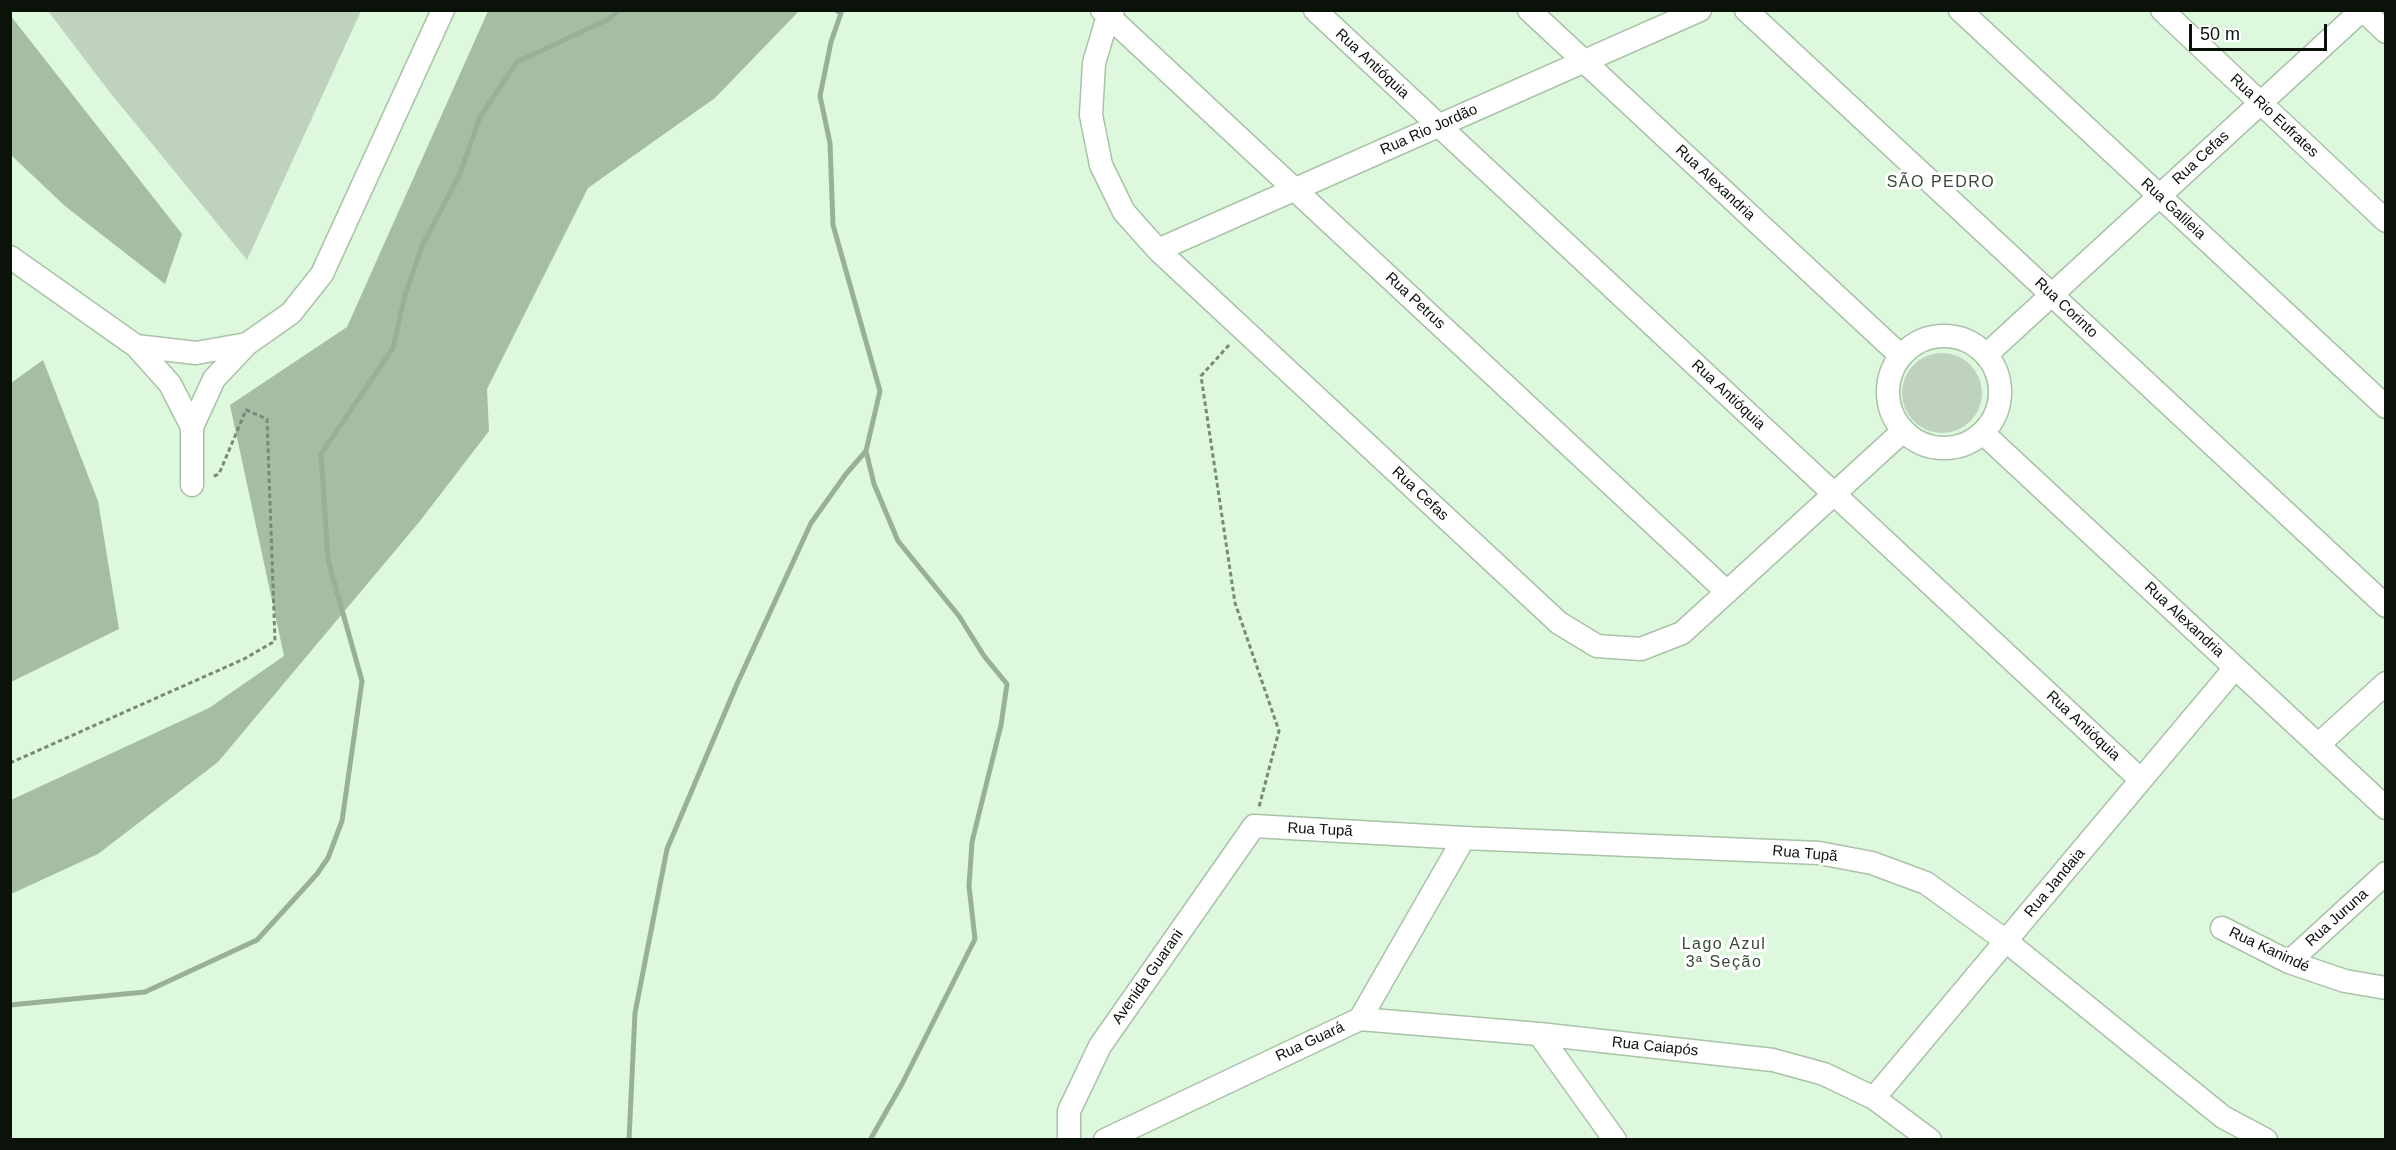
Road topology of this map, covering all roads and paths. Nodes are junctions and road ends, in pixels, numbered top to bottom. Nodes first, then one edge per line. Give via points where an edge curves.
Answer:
1 (443, 10) edge
2 (1315, 10) edge
3 (1529, 10) edge
4 (1700, 10) edge
5 (1746, 10) edge
6 (1960, 10) edge
7 (2162, 10) edge
8 (2362, 10) edge
9 (1108, 12) edge
10 (2385, 32) edge
11 (1584, 62) junction
12 (2261, 103) junction
13 (1439, 126) junction
14 (1295, 190) junction
15 (2159, 196) junction
16 (2385, 221) edge
17 (1158, 250) junction
18 (10, 257) edge
19 (2051, 295) junction
20 (1243, 329) junction
21 (247, 344) junction
22 (136, 346) junction
23 (1986, 355) junction
24 (1900, 356) junction
25 (2385, 407) edge
26 (192, 427) junction
27 (1903, 431) junction
28 (1983, 433) junction
29 (192, 485) joint
30 (1834, 494) junction
31 (1727, 592) junction
32 (2385, 606) edge
33 (2235, 668) junction
34 (2385, 683) edge
35 (2318, 745) junction
36 (10, 764) edge
37 (2141, 780) junction
38 (2385, 808) edge
39 (1254, 826) junction
40 (1464, 838) junction
41 (2385, 873) edge
42 (2222, 928) dead end
43 (2006, 941) junction
44 (2289, 962) junction
45 (2385, 988) edge
46 (1360, 1019) junction
47 (1539, 1034) junction
48 (1874, 1098) junction
49 (1069, 1140) edge
50 (1105, 1140) edge
51 (1615, 1140) edge
52 (1930, 1140) edge
53 (2265, 1140) edge

1 - 21 street via 322,274 291,313
2 - 13 street, Rua Antióquia
3 - 11 street, Rua Alexandria
4 - 11 street, Rua Rio Jordão
5 - 19 street, Rua Corinto
6 - 15 street, Rua Galileia
7 - 12 street, Rua Rio Eufrates
8 - 10 street, Rua Cefas
8 - 12 street, Rua Cefas
9 - 14 street, Rua Petrus
9 - 17 street, Rua Cefas via 1094,63 1091,115 1101,165 1124,212
11 - 13 street, Rua Rio Jordão
11 - 24 street, Rua Alexandria
12 - 15 street, Rua Cefas
12 - 16 street, Rua Rio Eufrates
13 - 14 street, Rua Rio Jordão
13 - 30 street, Rua Antióquia
14 - 17 street, Rua Rio Jordão
14 - 31 street, Rua Petrus
15 - 19 street, Rua Cefas
15 - 25 street, Rua Galileia
17 - 20 street, Rua Cefas
18 - 22 street
19 - 23 street, Rua Cefas
19 - 32 street, Rua Corinto
20 - 31 street, Rua Cefas via 1559,624 1597,646 1641,650 1682,633
20 - 39 path via 1201,376 1235,603 1279,731
21 - 22 street via 196,353
21 - 26 street via 214,379
22 - 26 street via 170,384
23 - 24 street via 1971,343 1953,337 1933,337
23 - 28 street via 2000,386 1999,403
24 - 27 street via 1888,386 1891,410
26 - 29 street
27 - 28 street via 1917,442 1951,448
27 - 30 street, Rua Cefas
28 - 33 street, Rua Alexandria
29 - 36 path via 219,474 246,410 267,419 275,641 244,659
30 - 31 street, Rua Cefas
30 - 37 street, Rua Antióquia
33 - 35 street, Rua Alexandria
33 - 37 street, Rua Jandaia
34 - 35 street
35 - 38 street, Rua Alexandria
37 - 43 street, Rua Jandaia
39 - 40 street, Rua Tupã
39 - 49 street, Avenida Guarani via 1100,1046 1070,1111
40 - 43 street, Rua Tupã via 1819,853 1872,863 1926,883
40 - 46 street, Rua Guará
41 - 44 street, Rua Juruna
42 - 44 street, Rua Kanindé
43 - 48 street, Rua Jandaia
43 - 53 street, Rua Tupã via 2223,1117
44 - 45 street, Rua Kanindé via 2345,981
46 - 47 street, Rua Caiapós
46 - 50 street, Rua Guará
47 - 48 street, Rua Caiapós via 1773,1060 1824,1074
47 - 51 street
48 - 52 street, Rua Caiapós

